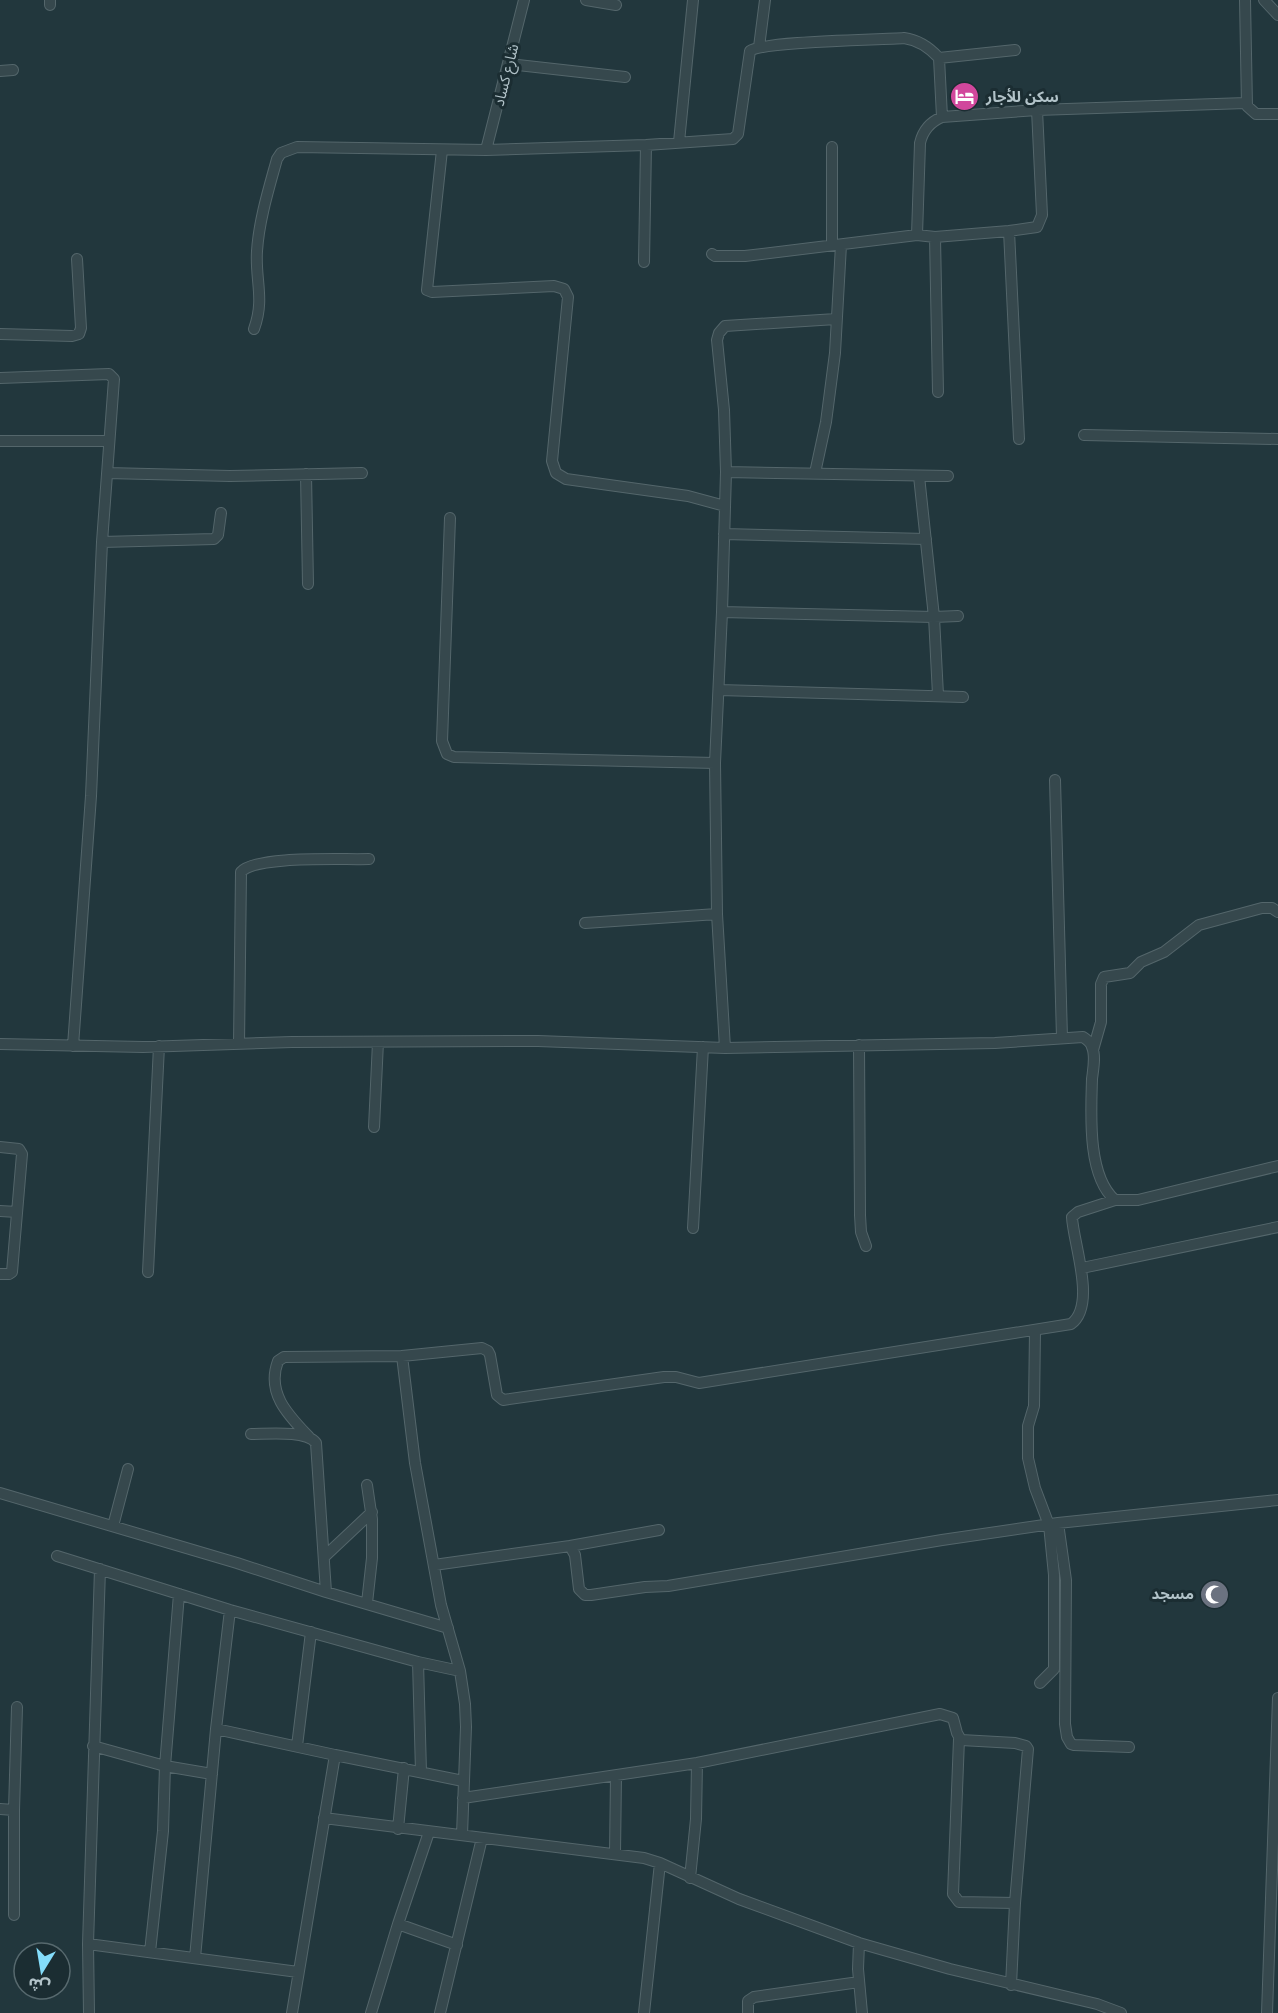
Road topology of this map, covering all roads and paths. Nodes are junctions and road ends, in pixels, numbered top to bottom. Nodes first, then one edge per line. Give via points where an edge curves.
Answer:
1 (524, 0) edge
2 (586, 0) edge
3 (693, 0) edge
4 (765, 0) edge
5 (1245, 0) edge
6 (1263, 0) edge
7 (616, 6) dead end
8 (1278, 15) edge
9 (759, 47) junction
10 (1016, 50) dead end
11 (939, 58) junction
12 (509, 64) junction
13 (13, 70) dead end
14 (0, 71) edge
15 (625, 77) dead end
16 (1246, 104) junction
17 (1037, 111) junction
18 (1278, 114) edge
19 (942, 117) junction
20 (679, 142) junction
21 (646, 145) junction
22 (832, 147) dead end
23 (442, 150) junction
24 (486, 150) junction
25 (1009, 231) junction
26 (917, 236) junction
27 (935, 237) junction
28 (836, 245) junction
29 (712, 254) dead end
30 (77, 259) dead end
31 (644, 262) dead end
32 (836, 319) junction
33 (254, 329) dead end
34 (0, 334) edge
35 (0, 378) edge
36 (938, 392) dead end
37 (1084, 435) dead end
38 (1019, 439) dead end
39 (1278, 439) edge
40 (0, 441) edge
41 (109, 441) junction
42 (726, 472) junction
43 (107, 473) junction
44 (362, 473) dead end
45 (815, 473) junction
46 (306, 474) junction
47 (919, 476) junction
48 (948, 476) dead end
49 (725, 506) junction
50 (221, 513) dead end
51 (450, 518) dead end
52 (724, 534) junction
53 (926, 539) junction
54 (102, 542) junction
55 (308, 584) dead end
56 (722, 612) junction
57 (958, 616) dead end
58 (934, 617) junction
59 (719, 690) junction
60 (938, 695) junction
61 (963, 697) dead end
62 (715, 763) junction
63 (1055, 780) dead end
64 (369, 859) dead end
65 (1278, 912) edge
66 (717, 914) junction
67 (585, 923) dead end
68 (1062, 1038) junction
69 (378, 1042) junction
70 (0, 1044) edge
71 (239, 1044) junction
72 (72, 1046) junction
73 (159, 1046) junction
74 (859, 1046) junction
75 (703, 1047) junction
76 (725, 1048) junction
77 (1093, 1050) junction
78 (374, 1127) dead end
79 (0, 1147) edge
80 (1278, 1166) edge
81 (1115, 1200) junction
82 (0, 1210) edge
83 (17, 1212) junction
84 (1278, 1227) edge
85 (693, 1228) dead end
86 (866, 1246) dead end
87 (1082, 1268) junction
88 (148, 1272) dead end
89 (0, 1274) edge
90 (1035, 1331) junction
91 (402, 1356) junction
92 (251, 1434) dead end
93 (309, 1437) junction
94 (128, 1469) dead end
95 (367, 1485) dead end
96 (0, 1493) edge
97 (1278, 1500) edge
98 (372, 1512) junction
99 (1053, 1524) junction
100 (114, 1526) junction
101 (659, 1530) dead end
102 (570, 1546) junction
103 (57, 1556) dead end
104 (324, 1557) junction
105 (434, 1565) junction
106 (100, 1569) junction
107 (326, 1592) junction
108 (179, 1594) junction
109 (367, 1603) junction
110 (230, 1610) junction
111 (448, 1628) junction
112 (311, 1632) junction
113 (418, 1662) junction
114 (460, 1671) junction
115 (1040, 1683) dead end
116 (1278, 1698) edge
117 (17, 1707) dead end
118 (216, 1729) junction
119 (959, 1739) junction
120 (93, 1746) junction
121 (297, 1746) junction
122 (1129, 1747) dead end
123 (335, 1755) junction
124 (697, 1763) junction
125 (165, 1766) junction
126 (404, 1768) junction
127 (421, 1772) junction
128 (212, 1774) junction
129 (616, 1776) junction
130 (463, 1781) junction
131 (463, 1798) junction
132 (0, 1809) edge
133 (14, 1810) junction
134 (324, 1818) junction
135 (398, 1828) junction
136 (429, 1832) junction
137 (462, 1835) junction
138 (482, 1838) junction
139 (615, 1854) junction
140 (660, 1863) junction
141 (690, 1878) junction
142 (1015, 1903) junction
143 (14, 1915) dead end
144 (398, 1924) junction
145 (859, 1943) junction
146 (88, 1944) junction
147 (457, 1945) junction
148 (150, 1952) junction
149 (195, 1958) junction
150 (298, 1972) junction
151 (859, 1982) junction
152 (1011, 1985) junction
153 (1082, 2001) junction
154 (1270, 2006) edge
155 (89, 2013) edge
156 (292, 2013) edge
157 (371, 2013) edge
158 (440, 2013) edge
159 (644, 2013) edge
160 (747, 2013) edge
161 (862, 2013) edge
162 (1082, 2013) edge
163 (1121, 2013) edge

1 - 12 street, شارع كساد
2 - 7 street
3 - 20 street
4 - 9 street
5 - 16 street
6 - 8 street
9 - 11 street via 904,38 916,40
9 - 20 street via 751,49 749,55 737,136
10 - 11 street
11 - 19 street
12 - 15 street
12 - 24 street, شارع كساد
13 - 14 street
16 - 17 street
16 - 18 street via 1256,114
17 - 19 street
17 - 25 street via 1042,215 1037,227
19 - 26 street via 922,133
20 - 21 street
21 - 24 street
21 - 31 street
22 - 28 street
23 - 24 street
23 - 33 street via 297,147 281,153 257,248 260,314
23 - 49 street via 427,290 554,286 564,289 568,297 552,461 556,473 566,479 688,496
25 - 27 street
25 - 38 street
26 - 27 street
26 - 28 street
27 - 36 street
28 - 29 street via 745,256
28 - 32 street
30 - 34 street via 79,334
32 - 42 street via 735,324 721,329 717,348
32 - 45 street via 828,408
35 - 41 street via 109,374 114,384
37 - 39 street
40 - 41 street
41 - 43 street
42 - 45 street
42 - 49 street
43 - 46 street
43 - 54 street
44 - 46 street
45 - 47 street
46 - 55 street
47 - 48 street
47 - 53 street
49 - 52 street
50 - 54 street via 214,539
51 - 62 street via 442,741 447,754
52 - 53 street
52 - 56 street
53 - 58 street
54 - 72 street via 91,796
56 - 58 street
56 - 59 street
57 - 58 street
58 - 60 street
59 - 60 street
59 - 62 street
60 - 61 street
62 - 66 street
63 - 68 street
64 - 71 street via 278,861 250,865 240,872
65 - 77 street via 1266,907 1199,925 1130,973 1104,977 1100,990 1101,1022
66 - 67 street
66 - 76 street
68 - 74 street
68 - 77 street via 1083,1037
69 - 71 street
69 - 75 street via 538,1041
69 - 78 street
70 - 72 street
71 - 73 street
72 - 73 street
73 - 88 street
74 - 76 street
74 - 86 street via 860,1215
75 - 76 street
75 - 85 street
77 - 81 street via 1092,1137 1102,1181
79 - 83 street via 21,1151
80 - 81 street via 1138,1200
81 - 87 street via 1073,1215
82 - 83 street
83 - 89 street via 12,1272
84 - 87 street
87 - 90 street via 1082,1302 1076,1320
90 - 91 street via 699,1383 664,1377 503,1400 497,1395 492,1360 485,1349
90 - 99 street via 1034,1406 1028,1426 1028,1458 1035,1488
91 - 93 street via 278,1360 274,1377 278,1398
91 - 105 street via 415,1463
92 - 93 street
93 - 104 street via 317,1449
94 - 100 street
95 - 98 street
96 - 100 street
97 - 99 street
98 - 104 street
98 - 109 street
99 - 102 street via 591,1595 579,1589 575,1555
99 - 115 street via 1055,1664 1051,1674
99 - 122 street via 1066,1580 1067,1737 1074,1745
100 - 107 street
101 - 102 street
102 - 105 street
103 - 106 street
104 - 107 street
105 - 111 street
106 - 108 street
106 - 120 street
107 - 109 street
108 - 110 street
108 - 125 street
109 - 111 street
110 - 112 street
110 - 118 street
111 - 114 street
112 - 113 street
112 - 121 street
113 - 114 street
113 - 127 street
114 - 130 street via 466,1727
116 - 154 street
117 - 133 street
118 - 121 street
118 - 128 street
119 - 124 street via 952,1718 939,1714
119 - 142 street via 953,1894 959,1902 967,1904
119 - 142 street via 1015,1743 1028,1749
120 - 125 street
120 - 146 street
121 - 123 street
123 - 126 street
123 - 134 street
124 - 129 street
124 - 141 street
125 - 128 street
125 - 148 street via 163,1831
126 - 127 street
126 - 135 street
127 - 130 street
128 - 149 street
129 - 131 street
129 - 139 street
130 - 131 street
131 - 137 street
132 - 133 street
133 - 143 street
134 - 135 street
134 - 150 street
135 - 136 street
136 - 137 street
136 - 144 street
137 - 138 street
138 - 139 street
138 - 147 street
139 - 140 street
140 - 141 street
140 - 159 street
141 - 145 street
142 - 152 street
144 - 147 street
144 - 157 street
145 - 151 street
145 - 152 street
146 - 148 street
146 - 155 street
147 - 158 street
148 - 149 street
149 - 150 street
150 - 156 street
151 - 160 street via 754,1997 748,2001
151 - 161 street
152 - 153 street
153 - 162 street
153 - 163 street

